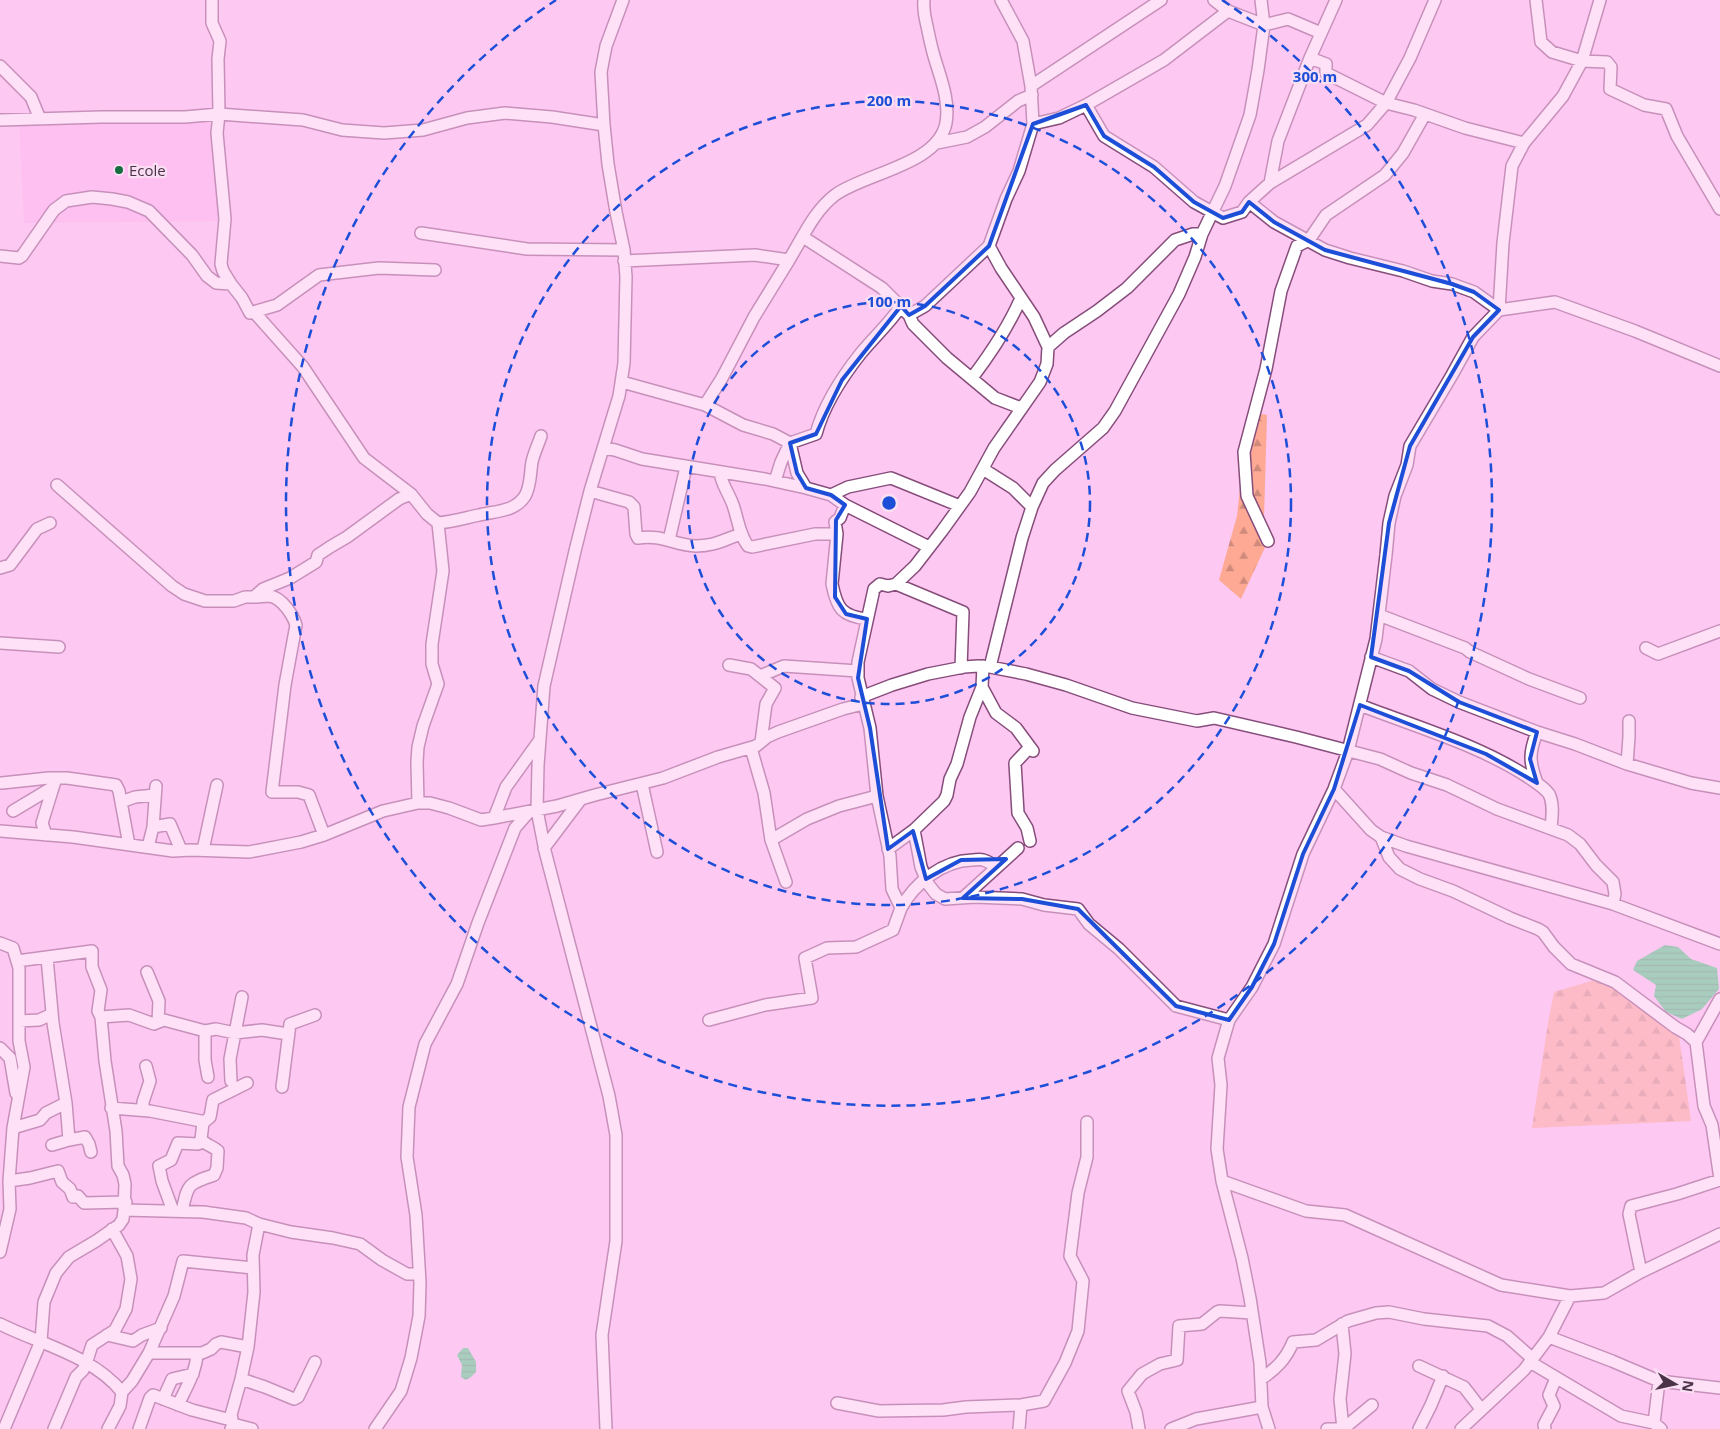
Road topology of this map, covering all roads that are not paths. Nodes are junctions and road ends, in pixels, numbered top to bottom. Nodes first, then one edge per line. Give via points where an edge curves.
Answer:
1 (212, 0) edge
2 (622, 0) edge
3 (924, 0) edge
4 (1001, 0) edge
5 (1161, 0) edge
6 (1214, 0) edge
7 (1261, 0) edge
8 (1336, 0) edge
9 (1435, 0) edge
10 (1536, 0) edge
11 (1600, 0) edge
12 (1228, 11) junction
13 (1264, 24) junction
14 (1321, 33) junction
15 (1310, 58) junction
16 (1582, 61) junction
17 (0, 66) edge
18 (1031, 91) junction
19 (1386, 103) junction
20 (1086, 105) junction
21 (219, 114) junction
22 (1425, 114) junction
23 (40, 119) junction
24 (0, 120) edge
25 (1033, 124) junction
26 (604, 125) junction
27 (937, 143) junction
28 (1524, 143) junction
29 (1270, 183) junction
30 (1249, 202) junction
31 (1720, 209) edge
32 (1212, 212) junction
33 (421, 233) dead end
34 (1202, 234) junction
35 (803, 237) junction
36 (1309, 240) junction
37 (989, 246) junction
38 (624, 255) junction
39 (0, 256) edge
40 (789, 260) junction
41 (434, 270) dead end
42 (231, 284) junction
43 (1021, 298) junction
44 (901, 306) junction
45 (1499, 310) junction
46 (254, 312) junction
47 (909, 315) junction
48 (1048, 347) junction
49 (1720, 366) edge
50 (972, 378) junction
51 (622, 382) junction
52 (705, 405) junction
53 (1021, 408) junction
54 (540, 436) dead end
55 (790, 442) junction
56 (603, 448) junction
57 (686, 467) junction
58 (983, 469) junction
59 (720, 472) junction
60 (775, 481) junction
61 (57, 485) dead end
62 (806, 488) junction
63 (590, 490) junction
64 (411, 494) junction
65 (831, 495) junction
66 (844, 505) junction
67 (960, 506) junction
68 (1032, 507) junction
69 (50, 523) dead end
70 (438, 523) junction
71 (742, 534) junction
72 (837, 534) junction
73 (670, 540) junction
74 (1268, 541) dead end
75 (929, 547) junction
76 (0, 568) edge
77 (896, 584) junction
78 (254, 597) junction
79 (1379, 615) junction
80 (867, 619) junction
81 (1720, 631) edge
82 (0, 643) edge
83 (59, 648) dead end
84 (1646, 648) dead end
85 (1371, 657) junction
86 (729, 666) dead end
87 (986, 666) junction
88 (961, 668) junction
89 (858, 671) junction
90 (760, 676) junction
91 (982, 687) junction
92 (1580, 698) dead end
93 (862, 700) junction
94 (1360, 705) junction
95 (1628, 721) dead end
96 (1537, 732) junction
97 (540, 740) junction
98 (756, 745) junction
99 (1348, 751) junction
100 (1627, 764) junction
101 (54, 782) junction
102 (2, 783) dead end
103 (1537, 783) junction
104 (642, 784) junction
105 (217, 785) dead end
106 (1334, 788) junction
107 (1720, 788) edge
108 (877, 796) junction
109 (581, 799) junction
110 (121, 802) junction
111 (418, 803) junction
112 (533, 811) junction
113 (12, 812) dead end
114 (494, 818) junction
115 (153, 827) junction
116 (1551, 828) junction
117 (914, 830) junction
118 (0, 831) edge
119 (46, 835) junction
120 (324, 835) junction
121 (1381, 838) junction
122 (771, 840) junction
123 (1030, 841) dead end
124 (129, 845) junction
125 (148, 847) junction
126 (544, 848) junction
127 (1018, 848) dead end
128 (888, 849) junction
129 (181, 850) junction
130 (204, 850) junction
131 (657, 852) dead end
132 (997, 867) junction
133 (926, 879) junction
134 (786, 882) dead end
135 (963, 898) junction
136 (1613, 904) junction
137 (901, 908) junction
138 (0, 943) edge
139 (1720, 944) edge
140 (47, 958) junction
141 (17, 961) junction
142 (147, 972) dead end
143 (242, 997) dead end
144 (1720, 999) edge
145 (52, 1014) junction
146 (315, 1015) dead end
147 (102, 1017) junction
148 (709, 1020) dead end
149 (1229, 1020) junction
150 (19, 1021) junction
151 (158, 1022) junction
152 (205, 1032) junction
153 (235, 1033) junction
154 (288, 1034) junction
155 (1696, 1042) junction
156 (0, 1048) edge
157 (146, 1066) dead end
158 (208, 1076) dead end
159 (231, 1081) dead end
160 (247, 1083) dead end
161 (282, 1087) dead end
162 (17, 1102) junction
163 (66, 1102) junction
164 (111, 1108) junction
165 (143, 1110) junction
166 (1087, 1122) dead end
167 (203, 1123) junction
168 (1716, 1125) edge
169 (13, 1128) junction
170 (68, 1140) junction
171 (203, 1142) junction
172 (52, 1145) dead end
173 (91, 1152) dead end
174 (1720, 1180) edge
175 (9, 1181) junction
176 (1222, 1181) junction
177 (125, 1206) junction
178 (177, 1211) junction
179 (259, 1224) junction
180 (112, 1230) junction
181 (1720, 1234) edge
182 (0, 1252) edge
183 (253, 1268) junction
184 (1641, 1272) junction
185 (419, 1274) junction
186 (1570, 1296) junction
187 (1252, 1313) junction
188 (0, 1324) edge
189 (1342, 1324) junction
190 (161, 1328) junction
191 (106, 1335) junction
192 (1549, 1337) junction
193 (41, 1341) junction
194 (248, 1347) junction
195 (149, 1353) junction
196 (198, 1354) junction
197 (1531, 1360) junction
198 (315, 1362) dead end
199 (86, 1364) junction
200 (1419, 1366) dead end
201 (193, 1374) junction
202 (1443, 1376) junction
203 (1556, 1378) junction
204 (241, 1379) junction
205 (1261, 1379) junction
206 (1659, 1381) junction
207 (1720, 1388) edge
208 (122, 1392) junction
209 (163, 1399) junction
210 (837, 1403) dead end
211 (178, 1404) junction
212 (1021, 1405) junction
213 (1372, 1405) dead end
214 (1262, 1407) junction
215 (1481, 1410) junction
216 (232, 1424) edge
217 (3, 1425) edge
218 (1657, 1426) edge
219 (54, 1429) edge
220 (108, 1429) edge
221 (139, 1429) edge
222 (252, 1429) edge
223 (375, 1429) edge
224 (606, 1429) edge
225 (1018, 1429) edge
226 (1140, 1429) edge
227 (1171, 1429) edge
228 (1269, 1429) edge
229 (1327, 1429) edge
230 (1343, 1429) edge
231 (1419, 1429) edge
232 (1460, 1429) edge
233 (1545, 1429) edge

1 - 21 street via 212,23 220,41
2 - 26 street via 602,58
3 - 27 street via 946,107 946,124
4 - 18 street via 1023,41
5 - 18 street
6 - 12 street
7 - 13 street
8 - 14 street
9 - 19 street
10 - 16 street via 1541,42 1552,52
11 - 16 street
12 - 13 street
12 - 20 street via 1164,60
13 - 14 street via 1288,19
13 - 32 street via 1250,115
14 - 15 street
15 - 19 street via 1326,64 1326,74
15 - 29 street via 1278,140
16 - 28 street via 1563,96
16 - 31 street via 1608,62 1610,89 1644,105 1666,109 1677,136
17 - 23 street via 31,97
18 - 25 street
18 - 27 street via 968,137
19 - 22 street
19 - 29 street via 1367,125
20 - 25 street via 1059,118
20 - 32 street via 1104,136 1154,167 1194,202
21 - 23 street
21 - 26 street via 294,119 342,130 384,133 422,130 467,118 505,113
21 - 42 street via 217,144 226,219 221,264
22 - 28 street
22 - 36 street via 1403,153 1385,175 1326,214
23 - 24 street
25 - 37 street via 1019,171
26 - 38 street
27 - 35 street via 896,168 836,195 819,211
28 - 45 street via 1512,166
29 - 30 street
30 - 32 street via 1242,212 1223,218
30 - 36 street via 1274,222
32 - 34 street
33 - 38 street via 527,248
34 - 48 street via 1175,240 1127,288
34 - 68 street via 1179,294 1115,411 1103,428 1055,470
35 - 40 street
35 - 44 street via 882,288
36 - 45 street via 1324,250 1467,289
36 - 74 street via 1297,246 1281,291 1266,369 1244,452 1247,496
37 - 43 street
37 - 47 street via 925,306
38 - 40 street via 755,255
38 - 51 street
39 - 42 street via 22,256 54,210 66,201 92,197 112,199 149,211 192,255 207,276 216,283
40 - 52 street
41 - 46 street via 379,268 319,275 277,305
42 - 46 street via 250,313
43 - 48 street
43 - 50 street via 1011,321
44 - 47 street
44 - 55 street via 842,380 821,416 816,434
45 - 49 street via 1555,302
45 - 79 street via 1473,337 1410,446 1389,523
46 - 64 street via 303,367 364,458
47 - 50 street via 913,324 947,358
48 - 53 street via 1047,364 1040,382
50 - 53 street via 995,398
51 - 52 street
51 - 56 street
52 - 55 street via 743,425
53 - 58 street
54 - 70 street via 528,489 519,502 508,510
55 - 60 street
55 - 62 street via 797,473
56 - 57 street
56 - 63 street
57 - 59 street
57 - 73 street
58 - 67 street
58 - 68 street via 1013,488
59 - 60 street
59 - 71 street
60 - 62 street
61 - 78 street via 184,594 205,601 223,602
62 - 65 street
63 - 73 street via 632,504 638,538 658,536
63 - 97 street via 546,677
64 - 70 street
64 - 78 street via 318,555 316,562 263,589
65 - 66 street
65 - 67 street via 848,487 891,478
66 - 72 street via 840,518 835,522
66 - 75 street
67 - 75 street
68 - 87 street
69 - 76 street via 37,529 10,565
70 - 111 street via 443,571 432,664 438,684 418,747
71 - 72 street via 748,546 752,547 815,534
71 - 73 street via 714,544 696,546
72 - 80 street via 832,584 838,604 851,617
75 - 77 street
77 - 80 street via 876,586
77 - 88 street via 963,612
78 - 120 street via 272,596 281,602 294,618 296,626 272,792 309,795
79 - 85 street
79 - 92 street
80 - 89 street
81 - 84 street via 1658,654
82 - 83 street
85 - 94 street
85 - 96 street via 1409,671 1432,689 1459,702
86 - 90 street via 751,669
87 - 88 street
87 - 91 street
87 - 99 street via 1066,685 1132,708 1197,721 1214,718
88 - 93 street via 892,685
89 - 90 street via 784,666
89 - 93 street
90 - 98 street via 775,688 766,704
91 - 117 street via 947,795
91 - 123 street via 996,713 1016,728 1031,749 1015,763 1018,813
93 - 98 street via 778,732
93 - 108 street via 870,728
94 - 99 street
94 - 103 street via 1486,754
95 - 100 street
96 - 100 street
96 - 103 street via 1530,759
97 - 112 street
97 - 114 street via 506,787
98 - 104 street
98 - 122 street
99 - 106 street
99 - 116 street via 1380,759
100 - 107 street
101 - 102 street
101 - 110 street via 67,778 116,785
101 - 113 street
101 - 119 street via 42,823
103 - 116 street via 1550,796
104 - 109 street
104 - 131 street
105 - 130 street
106 - 121 street
106 - 149 street via 1303,854 1274,944 1252,988
108 - 122 street via 807,819
108 - 128 street
109 - 112 street
109 - 126 street
110 - 115 street via 156,790
110 - 124 street
111 - 114 street via 449,808 481,820
111 - 120 street via 383,811
112 - 114 street
112 - 126 street
112 - 185 street via 515,828 457,984 425,1044 409,1108 407,1157 416,1215
115 - 125 street
115 - 129 street via 170,824
116 - 136 street via 1580,844 1613,882
117 - 128 street
117 - 133 street
118 - 119 street
119 - 124 street
120 - 130 street via 249,852
121 - 136 street
121 - 155 street via 1389,856 1400,869 1538,928 1571,964 1615,982
122 - 134 street
124 - 125 street
125 - 129 street
126 - 224 street via 609,1096 616,1135 616,1240 602,1335
127 - 132 street
128 - 137 street via 892,889
129 - 130 street
132 - 133 street via 983,860 961,860
132 - 135 street
133 - 135 street via 936,894 945,899
133 - 137 street via 907,897
135 - 149 street via 1022,899 1078,910 1176,1006
136 - 139 street
137 - 148 street via 892,930 856,947 827,948 805,958 812,998 764,1005
138 - 141 street via 13,948
140 - 141 street
140 - 145 street
140 - 147 street via 92,951 92,967 101,990 98,1011
141 - 150 street
142 - 151 street via 160,1001
143 - 153 street
144 - 155 street
145 - 150 street via 38,1020
145 - 163 street
146 - 154 street via 290,1024
147 - 151 street via 129,1015 154,1024
147 - 164 street
149 - 176 street via 1218,1058 1221,1085 1216,1142
150 - 162 street via 24,1067
151 - 152 street via 164,1020
152 - 153 street via 216,1029
152 - 158 street
153 - 154 street via 262,1030
153 - 159 street via 230,1059
154 - 161 street
155 - 168 street via 1704,1106
156 - 162 street via 10,1058
157 - 165 street via 150,1081
160 - 167 street via 213,1100 210,1117
162 - 169 street
163 - 169 street via 40,1120
163 - 170 street
164 - 165 street
164 - 177 street via 118,1166 125,1184
165 - 167 street
166 - 212 street via 1087,1158 1078,1193 1070,1256 1083,1281 1078,1331 1044,1401
167 - 171 street
168 - 174 street
169 - 175 street
170 - 172 street
170 - 173 street via 84,1137
171 - 178 street via 218,1151 217,1168 214,1175 192,1182
171 - 178 street via 178,1143 171,1160 160,1166 162,1181
174 - 184 street via 1631,1206
175 - 177 street via 58,1171 73,1197 78,1196 84,1203
175 - 182 street via 10,1209
176 - 186 street via 1306,1211 1354,1218 1501,1285
176 - 187 street
177 - 178 street
177 - 180 street via 123,1219
178 - 179 street via 246,1218
179 - 183 street via 252,1255
179 - 185 street via 360,1244 407,1274
180 - 191 street via 127,1256 131,1280 126,1309 115,1330
180 - 193 street via 69,1257 56,1273 44,1302
181 - 184 street
183 - 190 street via 183,1261
183 - 194 street via 254,1292
184 - 186 street via 1604,1292
185 - 223 street via 419,1316 412,1358 401,1391
186 - 192 street
187 - 205 street
187 - 226 street via 1220,1311 1202,1324 1179,1326 1177,1360 1160,1364 1142,1374 1128,1391
188 - 193 street
189 - 197 street via 1389,1312 1478,1324 1508,1336
189 - 205 street via 1316,1340 1293,1342 1277,1368
189 - 230 street via 1345,1354 1340,1399
190 - 191 street via 133,1341
190 - 195 street
191 - 199 street via 92,1345
192 - 197 street
192 - 206 street
193 - 199 street
193 - 217 street
194 - 196 street via 221,1342
194 - 204 street
195 - 196 street
195 - 208 street via 132,1382
196 - 201 street
197 - 203 street
197 - 215 street
198 - 204 street via 294,1399
199 - 208 street
199 - 219 street via 76,1377
200 - 202 street
201 - 209 street via 172,1379
201 - 211 street
202 - 215 street via 1464,1387
202 - 231 street
203 - 218 street via 1621,1416
203 - 233 street via 1549,1395 1554,1406
204 - 216 street via 231,1415
205 - 214 street
206 - 207 street
206 - 218 street
208 - 220 street via 120,1406
209 - 211 street
209 - 221 street via 153,1395 150,1398
210 - 212 street via 879,1411
211 - 216 street
212 - 225 street
213 - 230 street
214 - 227 street via 1196,1419
214 - 228 street
215 - 232 street
216 - 222 street
229 - 230 street

